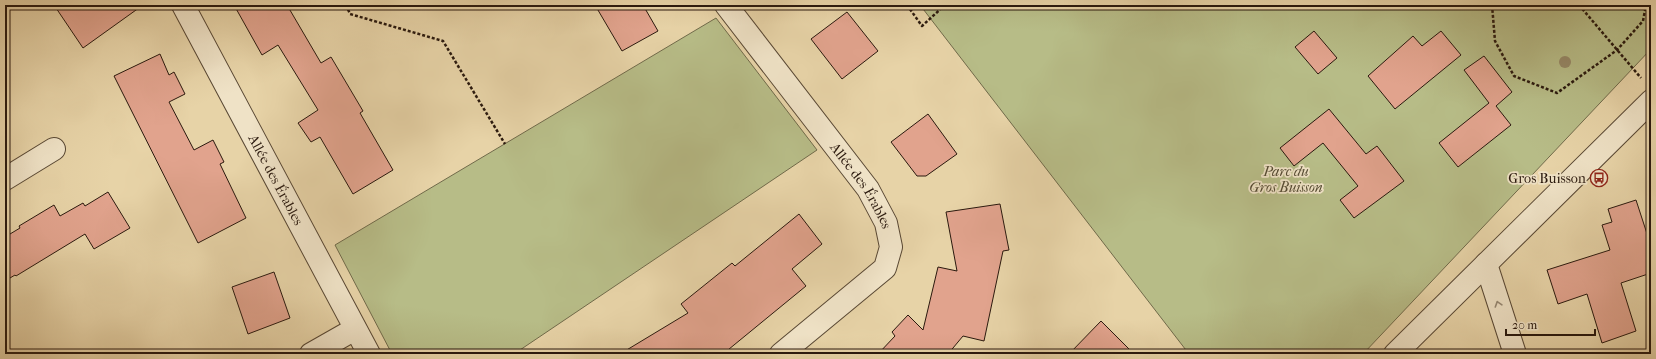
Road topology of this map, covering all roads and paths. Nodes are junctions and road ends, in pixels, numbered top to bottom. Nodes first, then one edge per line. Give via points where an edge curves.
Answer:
1 (183, 5) edge
2 (346, 5) edge
3 (726, 5) edge
4 (907, 5) edge
5 (945, 5) edge
6 (1492, 5) edge
7 (1579, 5) edge
8 (1646, 5) edge
9 (1618, 50) junction
10 (1632, 69) dead end
11 (1651, 101) edge
12 (505, 144) dead end
13 (54, 149) dead end
14 (5, 179) edge
15 (1486, 264) junction
16 (356, 328) junction
17 (311, 354) edge
18 (369, 354) edge
19 (781, 354) edge
20 (1395, 354) edge
21 (1515, 354) edge

1 - 16 street, Allée des Érables
2 - 12 path via 350,14 443,41
3 - 19 street, Allée des Érables via 868,189 886,223 891,247 885,268
4 - 5 path via 922,26
6 - 9 path via 1495,41 1514,76 1557,93
7 - 9 path
8 - 9 path via 1643,21
9 - 10 path
11 - 15 street
13 - 14 street
15 - 20 street
21 -> 15 street
16 - 17 street
16 - 18 street, Allée des Érables

